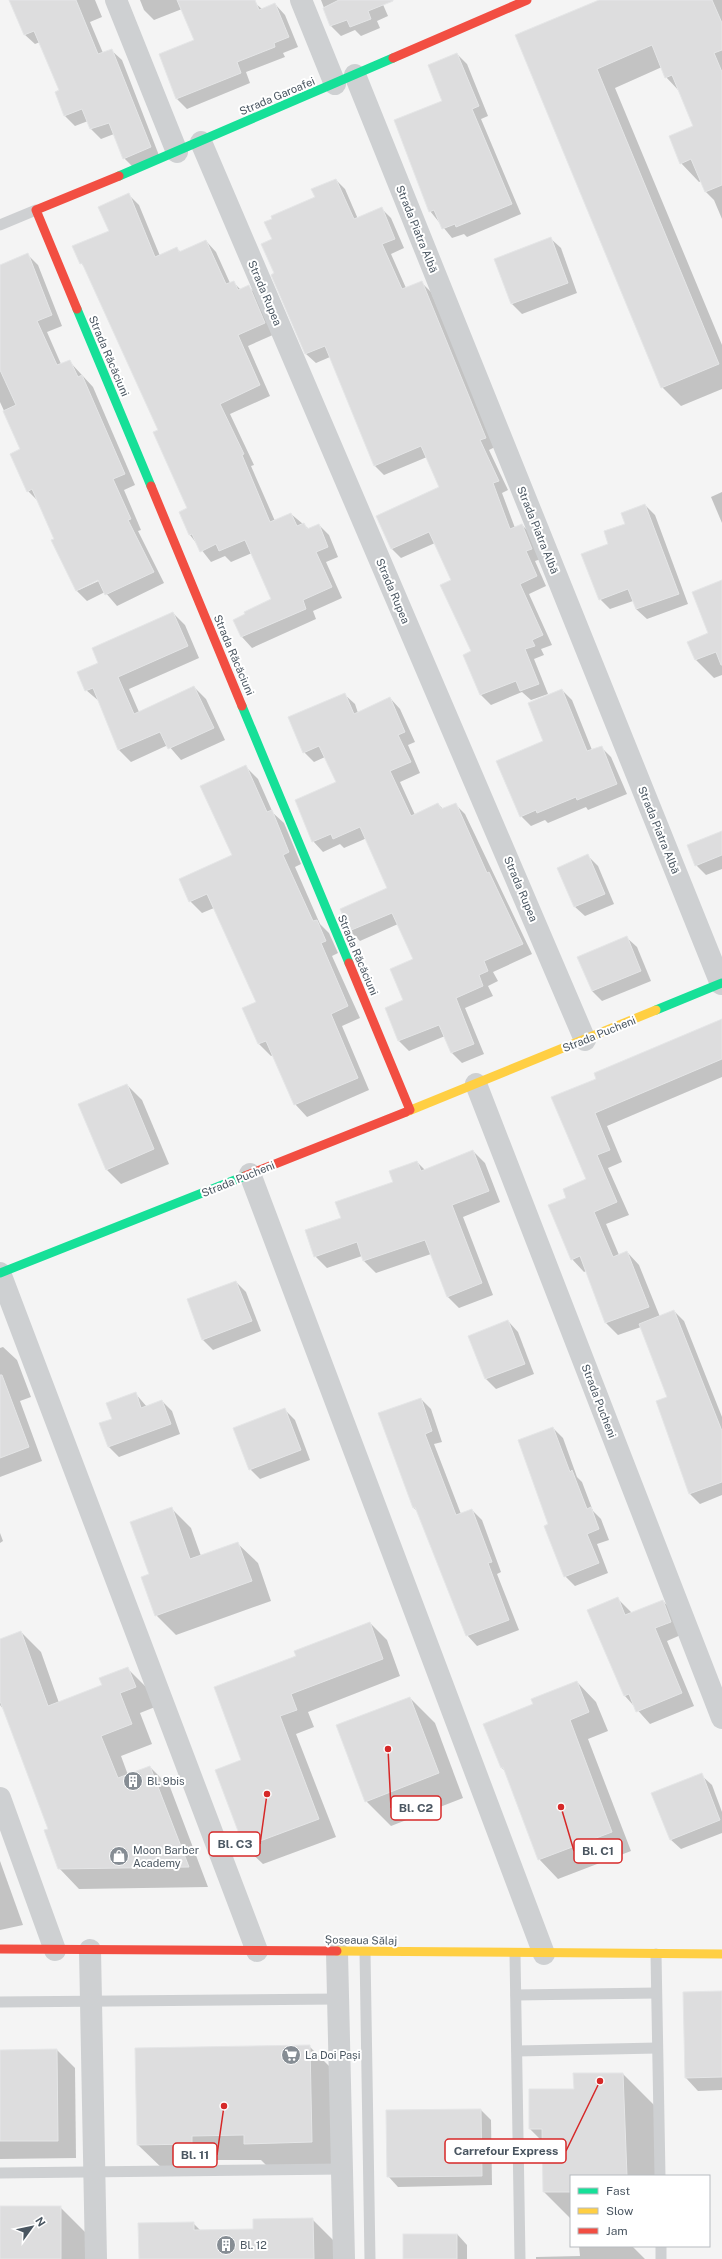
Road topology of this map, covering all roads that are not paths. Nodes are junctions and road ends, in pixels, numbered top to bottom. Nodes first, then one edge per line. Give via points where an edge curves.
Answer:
1 (116, 0) edge
2 (302, 0) edge
3 (515, 2) edge
4 (355, 75) junction
5 (335, 84) junction
6 (201, 142) junction
7 (177, 152) junction
8 (36, 210) junction
9 (0, 224) edge
10 (721, 984) edge
11 (586, 1040) junction
12 (476, 1084) junction
13 (410, 1110) junction
14 (250, 1174) junction
15 (0, 1273) edge
16 (722, 1718) edge
17 (0, 1798) edge
18 (0, 1949) edge
19 (55, 1950) junction
20 (90, 1950) junction
21 (257, 1951) junction
22 (337, 1952) junction
23 (365, 1952) junction
24 (515, 1954) junction
25 (544, 1954) junction
26 (656, 1954) junction
27 (722, 1954) edge
28 (656, 1993) junction
29 (516, 1995) junction
30 (338, 2000) junction
31 (91, 2001) junction
32 (0, 2002) edge
33 (657, 2048) junction
34 (517, 2051) junction
35 (342, 2169) junction
36 (94, 2172) junction
37 (0, 2173) edge
38 (660, 2175) edge
39 (661, 2247) edge
40 (96, 2259) edge
41 (344, 2259) edge
42 (370, 2259) edge
43 (520, 2259) edge
44 (661, 2259) edge

1 - 7 street
2 - 5 street
3 - 4 street, Strada Garoafei
4 - 5 street, Strada Garoafei
4 - 10 street, Strada Piatra Albă
5 - 6 street, Strada Garoafei
6 - 7 street, Strada Garoafei
6 - 11 street, Strada Rupea
7 - 8 street, Strada Garoafei
8 - 9 lane
8 - 13 street, Strada Răcăciuni
10 - 11 street, Strada Pucheni
11 - 12 street, Strada Pucheni
12 - 13 street, Strada Pucheni
12 - 16 street, Strada Pucheni
13 - 14 street, Strada Pucheni
14 - 15 street, Strada Pucheni
14 - 25 street
15 - 21 street
17 - 19 street
18 - 19 street, Șoseaua Sălaj
19 - 20 street, Șoseaua Sălaj
20 - 21 street, Șoseaua Sălaj
20 - 31 street
21 - 22 street, Șoseaua Sălaj
22 - 23 street, Șoseaua Sălaj
22 - 30 street
23 - 24 street, Șoseaua Sălaj
23 - 42 lane
24 - 25 street, Șoseaua Sălaj
24 - 29 lane
25 - 26 street, Șoseaua Sălaj
26 - 27 street, Șoseaua Sălaj
26 - 28 lane
28 - 29 lane
28 - 33 lane
29 - 34 lane
30 - 31 lane
30 - 35 street
31 - 32 lane
31 - 36 street
33 - 34 lane
33 - 38 lane
34 - 43 lane
35 - 36 lane
35 - 41 street
36 - 37 lane
36 - 40 street
39 - 44 lane

